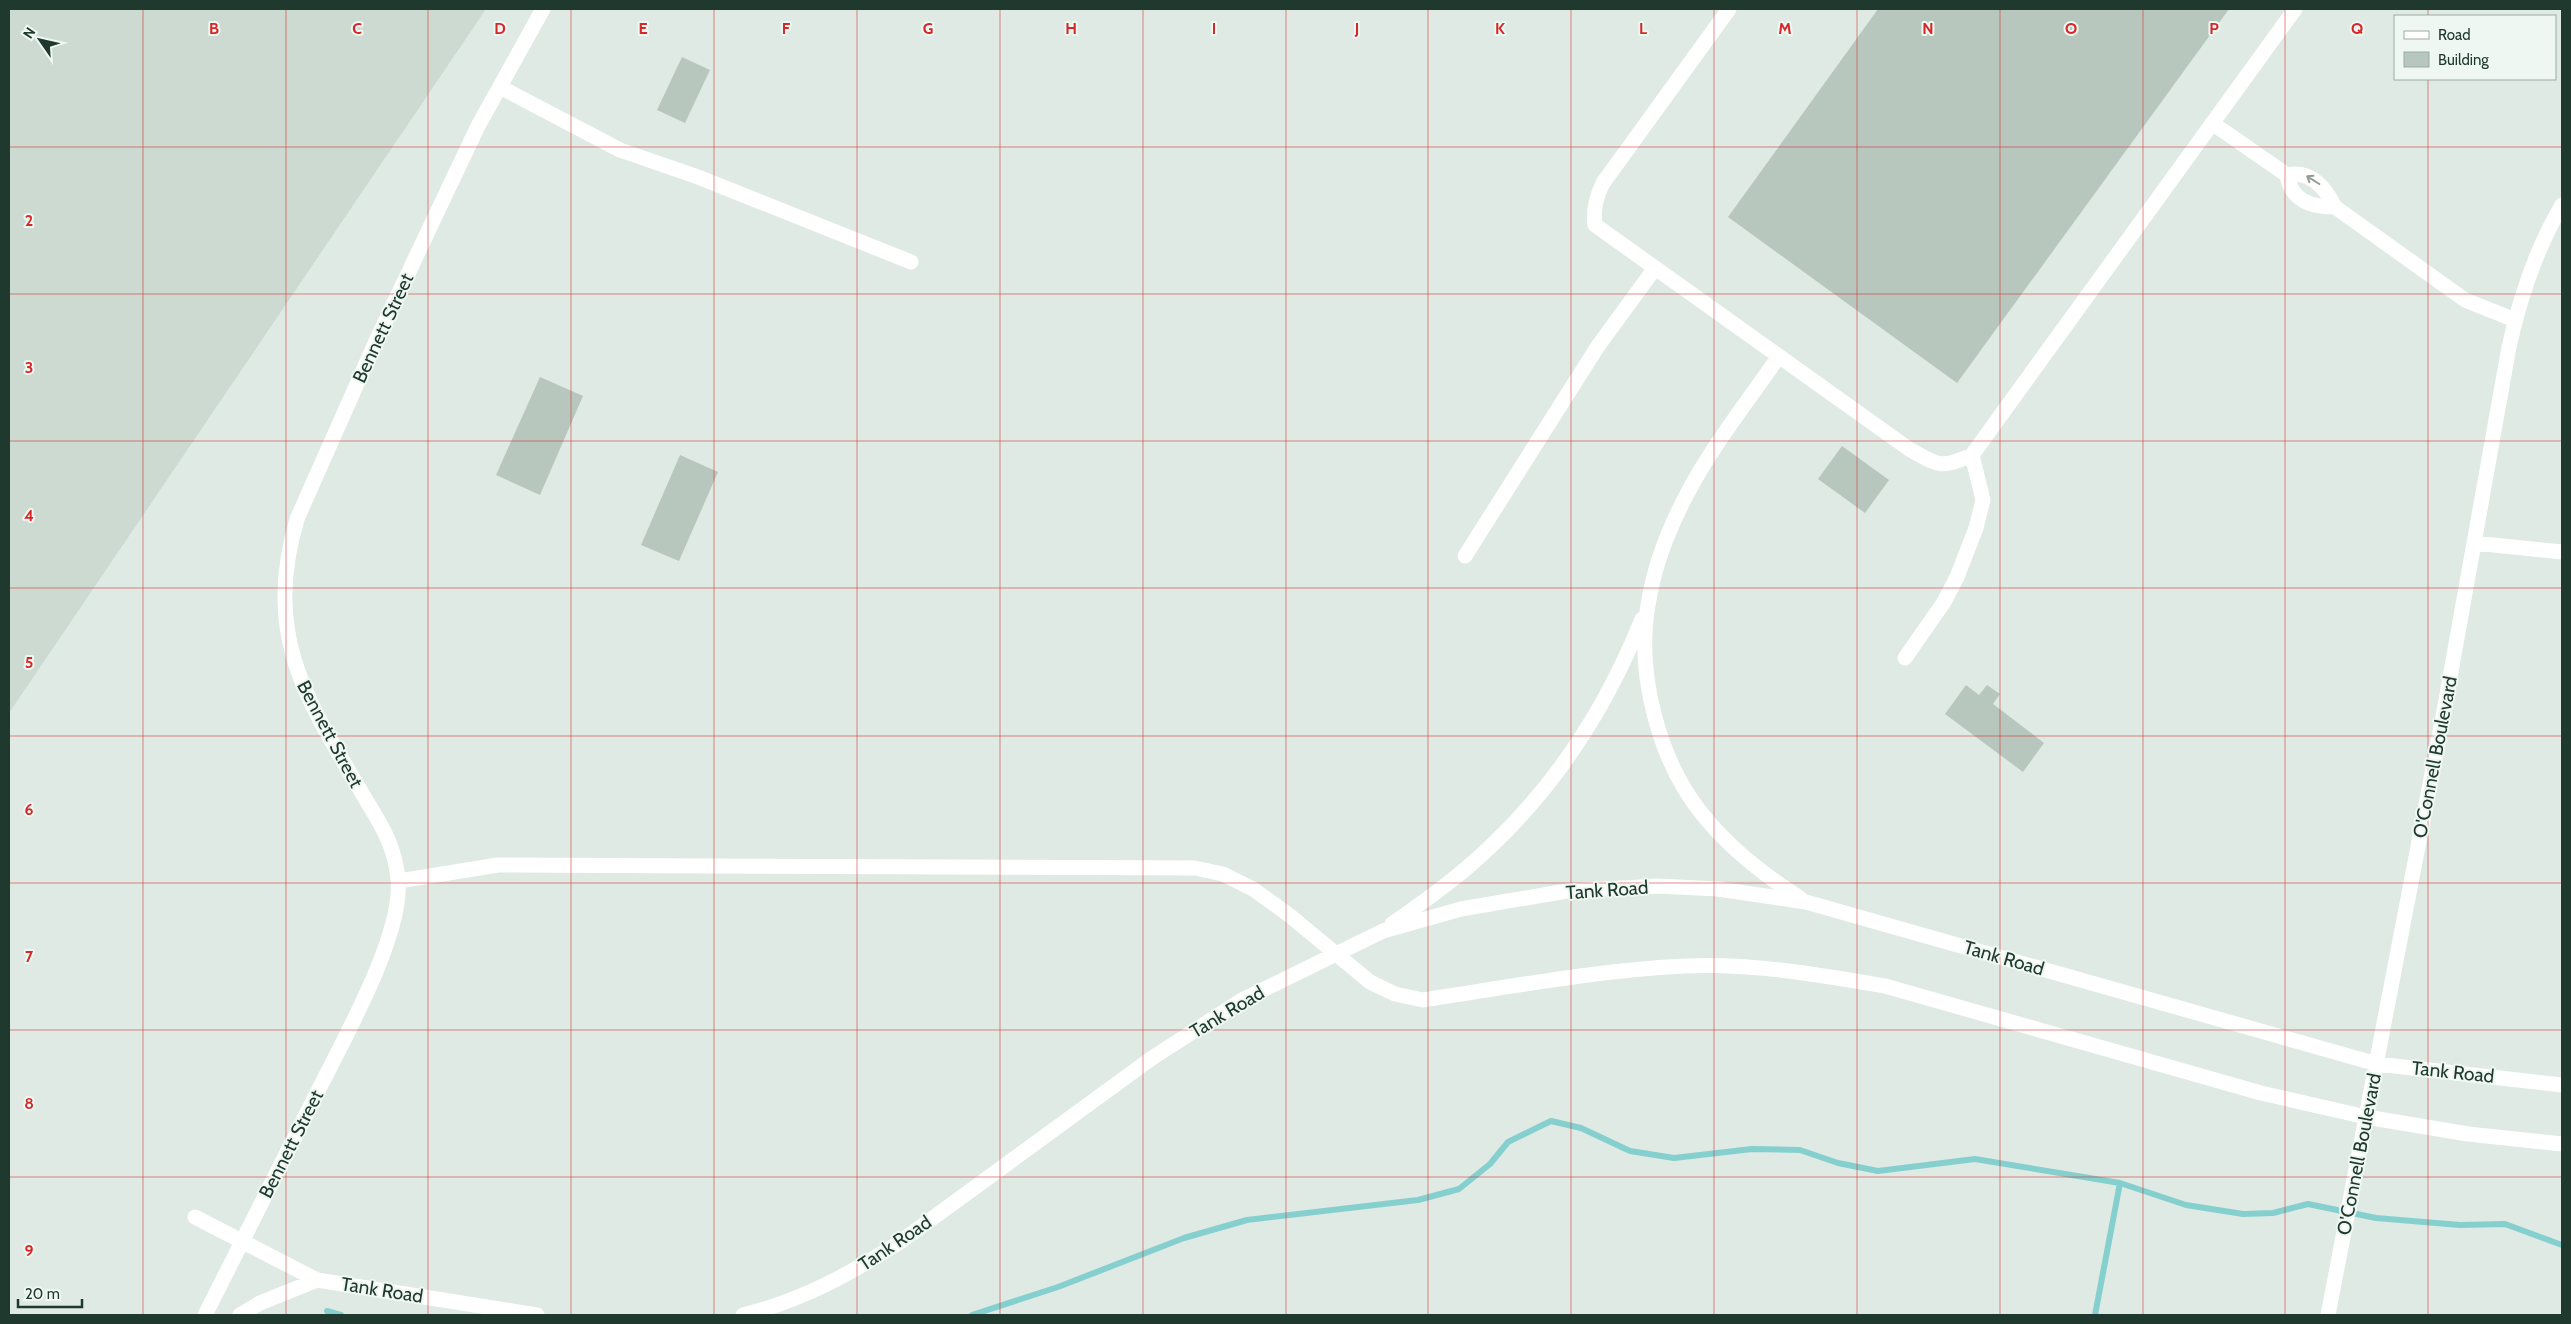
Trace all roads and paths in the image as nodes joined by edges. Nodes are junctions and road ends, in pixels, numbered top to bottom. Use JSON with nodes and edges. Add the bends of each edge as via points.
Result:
{"nodes":[{"id":1,"x":543,"y":9,"type":"edge"},
{"id":2,"x":1729,"y":9,"type":"edge"},
{"id":3,"x":2295,"y":9,"type":"edge"},
{"id":4,"x":500,"y":87,"type":"junction"},
{"id":5,"x":2212,"y":123,"type":"junction"},
{"id":6,"x":2286,"y":175,"type":"junction"},
{"id":7,"x":2562,"y":205,"type":"edge"},
{"id":8,"x":2335,"y":207,"type":"junction"},
{"id":9,"x":911,"y":262,"type":"dead end"},
{"id":10,"x":1655,"y":268,"type":"junction"},
{"id":11,"x":2515,"y":320,"type":"junction"},
{"id":12,"x":1779,"y":356,"type":"junction"},
{"id":13,"x":1972,"y":455,"type":"junction"},
{"id":14,"x":2474,"y":543,"type":"junction"},
{"id":15,"x":2562,"y":552,"type":"edge"},
{"id":16,"x":1465,"y":556,"type":"dead end"},
{"id":17,"x":1648,"y":606,"type":"junction"},
{"id":18,"x":1905,"y":658,"type":"dead end"},
{"id":19,"x":399,"y":881,"type":"junction"},
{"id":20,"x":1806,"y":902,"type":"junction"},
{"id":21,"x":1383,"y":931,"type":"junction"},
{"id":22,"x":1335,"y":952,"type":"junction"},
{"id":23,"x":2377,"y":1064,"type":"junction"},
{"id":24,"x":2562,"y":1084,"type":"edge"},
{"id":25,"x":2366,"y":1117,"type":"junction"},
{"id":26,"x":2562,"y":1144,"type":"edge"},
{"id":27,"x":195,"y":1217,"type":"dead end"},
{"id":28,"x":242,"y":1241,"type":"junction"},
{"id":29,"x":317,"y":1280,"type":"junction"},
{"id":30,"x":205,"y":1315,"type":"edge"},
{"id":31,"x":240,"y":1315,"type":"edge"},
{"id":32,"x":537,"y":1315,"type":"edge"},
{"id":33,"x":743,"y":1315,"type":"edge"},
{"id":34,"x":2328,"y":1315,"type":"edge"}],
"edges":[{"from":1,"to":4,"type":"street","name":"Bennett Street"},
{"from":2,"to":10,"type":"street","via":[[1603,183],[1596,199],[1595,225]]},
{"from":3,"to":5,"type":"street"},
{"from":4,"to":9,"type":"street","via":[[620,150],[698,177]]},
{"from":4,"to":19,"type":"street","name":"Bennett Street","via":[[478,126],[376,341],[297,519],[288,555],[287,628],[299,679],[316,715],[387,833]]},
{"from":5,"to":6,"type":"street"},
{"from":5,"to":13,"type":"street"},
{"from":8,"to":6,"type":"street","one_way":true,"via":[[2321,185],[2302,174]]},
{"from":6,"to":8,"type":"street","via":[[2289,187],[2309,204]]},
{"from":7,"to":11,"type":"street","name":"O'Connell Boulevard","via":[[2533,263]]},
{"from":8,"to":11,"type":"street","via":[[2465,300]]},
{"from":10,"to":12,"type":"street"},
{"from":10,"to":16,"type":"street","via":[[1598,346]]},
{"from":11,"to":14,"type":"street","name":"O'Connell Boulevard"},
{"from":12,"to":13,"type":"street","via":[[1908,449],[1932,462],[1949,465]]},
{"from":12,"to":17,"type":"street","via":[[1697,476],[1678,512],[1655,575]]},
{"from":13,"to":18,"type":"street","via":[[1983,500],[1976,528],[1944,602]]},
{"from":14,"to":15,"type":"street"},
{"from":14,"to":23,"type":"street","name":"O'Connell Boulevard"},
{"from":17,"to":20,"type":"street","via":[[1645,634],[1652,700],[1659,734],[1672,764],[1702,814],[1722,837],[1771,879]]},
{"from":17,"to":21,"type":"street","via":[[1609,692],[1542,791],[1490,848]]},
{"from":19,"to":22,"type":"street","via":[[498,865],[1195,868],[1223,874],[1253,889]]},
{"from":19,"to":28,"type":"street","name":"Bennett Street","via":[[395,917],[352,1024]]},
{"from":20,"to":21,"type":"street","name":"Tank Road","via":[[1718,889],[1658,886],[1567,891],[1461,909]]},
{"from":20,"to":23,"type":"street","name":"Tank Road"},
{"from":21,"to":22,"type":"street","name":"Tank Road"},
{"from":22,"to":25,"type":"street","via":[[1370,982],[1395,994],[1423,1000],[1614,972],[1687,966],[1754,968],[1827,976],[1904,991],[2261,1093]]},
{"from":22,"to":33,"type":"street","name":"Tank Road","via":[[1242,1000],[1152,1058],[868,1262],[802,1297]]},
{"from":23,"to":24,"type":"street","name":"Tank Road"},
{"from":23,"to":25,"type":"street","name":"O'Connell Boulevard"},
{"from":25,"to":26,"type":"street","via":[[2468,1134]]},
{"from":25,"to":34,"type":"street","name":"O'Connell Boulevard"},
{"from":27,"to":28,"type":"street","name":"Tank Road"},
{"from":28,"to":29,"type":"street","name":"Tank Road"},
{"from":28,"to":30,"type":"street","name":"Bennett Street"},
{"from":29,"to":31,"type":"street","name":"Tank Road","via":[[260,1303]]},
{"from":29,"to":32,"type":"street","name":"Tank Road"}]}
